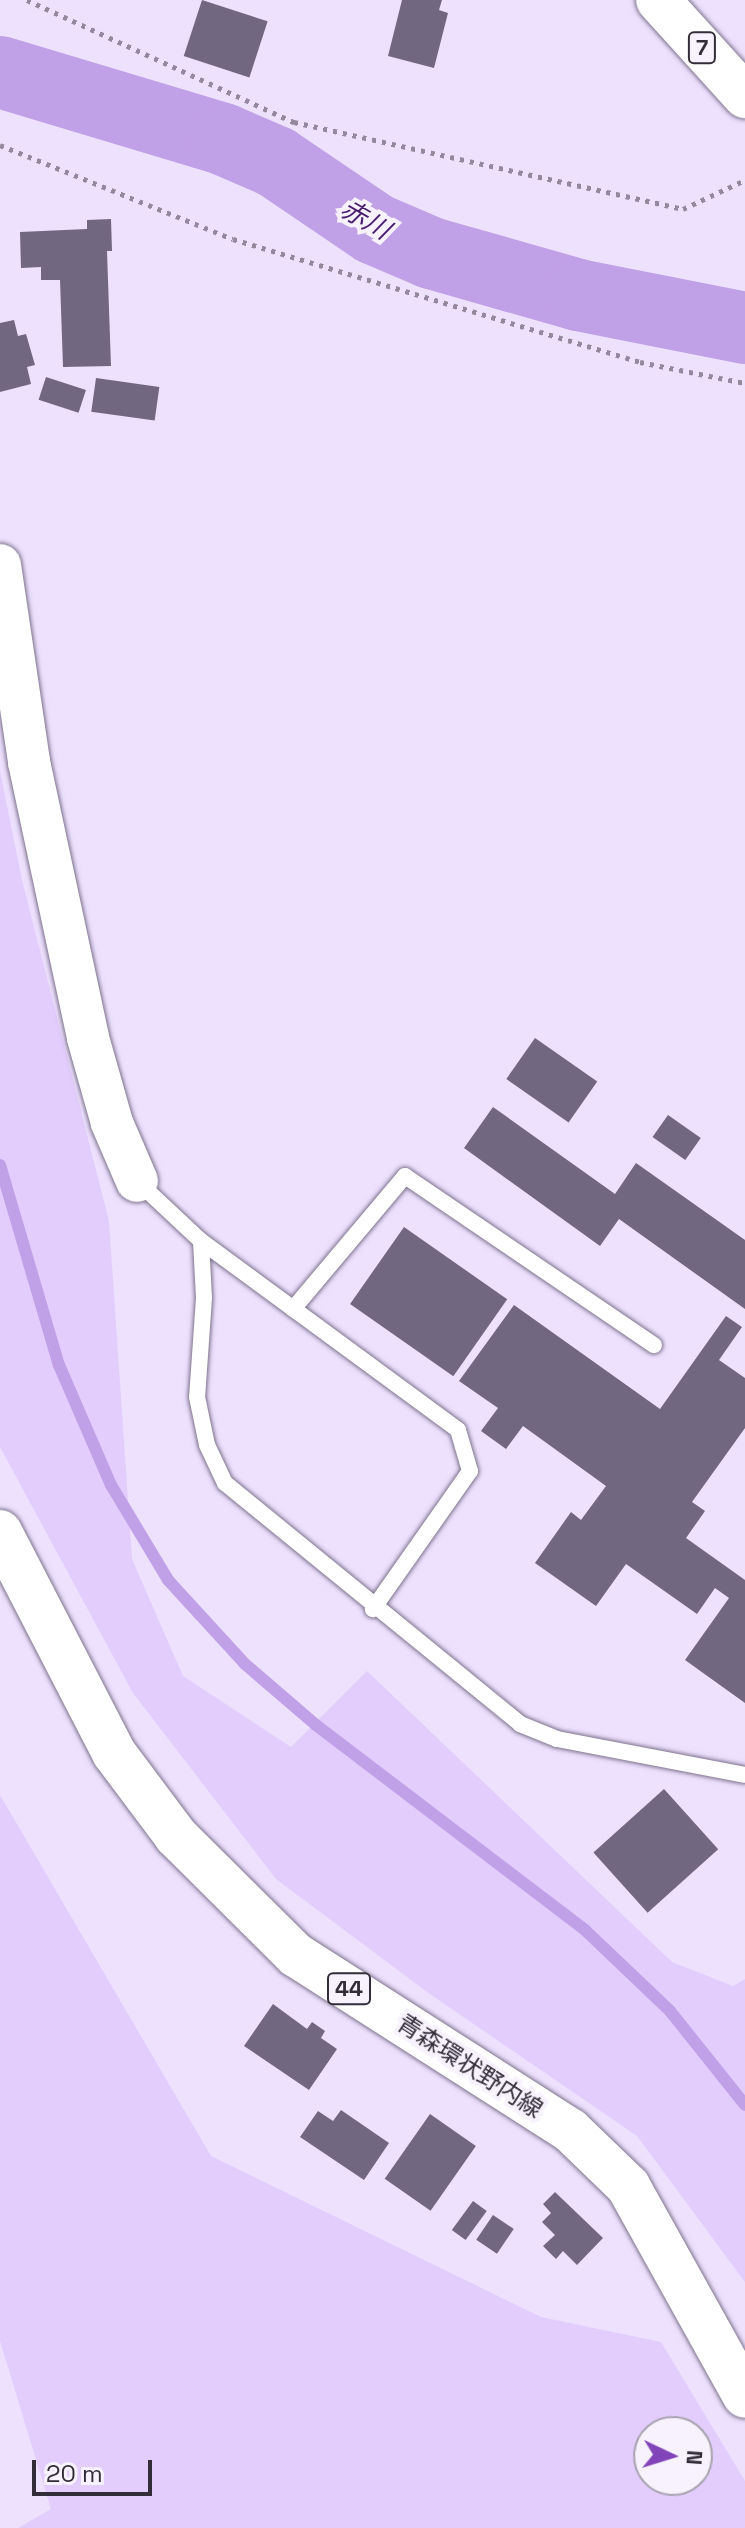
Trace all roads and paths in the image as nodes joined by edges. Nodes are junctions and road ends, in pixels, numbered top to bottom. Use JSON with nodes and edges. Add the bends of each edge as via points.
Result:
{"nodes":[{"id":1,"x":27,"y":0,"type":"edge"},
{"id":2,"x":658,"y":0,"type":"edge"},
{"id":3,"x":745,"y":96,"type":"edge"},
{"id":4,"x":0,"y":145,"type":"edge"},
{"id":5,"x":745,"y":180,"type":"edge"},
{"id":6,"x":745,"y":383,"type":"edge"},
{"id":7,"x":0,"y":565,"type":"edge"},
{"id":8,"x":137,"y":1181,"type":"joint"},
{"id":9,"x":201,"y":1241,"type":"junction"},
{"id":10,"x":293,"y":1309,"type":"junction"},
{"id":11,"x":654,"y":1345,"type":"dead end"},
{"id":12,"x":0,"y":1532,"type":"edge"},
{"id":13,"x":373,"y":1609,"type":"junction"},
{"id":14,"x":745,"y":1775,"type":"edge"},
{"id":15,"x":745,"y":2396,"type":"edge"}],
"edges":[{"from":1,"to":5,"type":"path","via":[[294,122],[683,209]]},
{"from":2,"to":3,"type":"main road","number":"7"},
{"from":4,"to":6,"type":"path","via":[[233,239],[640,362]]},
{"from":7,"to":8,"type":"street","via":[[29,762],[88,1038],[112,1123]]},
{"from":8,"to":9,"type":"lane"},
{"from":9,"to":10,"type":"lane"},
{"from":9,"to":13,"type":"lane","via":[[204,1298],[197,1397],[207,1445],[225,1483]]},
{"from":10,"to":11,"type":"lane","via":[[405,1176]]},
{"from":10,"to":13,"type":"lane","via":[[458,1430],[470,1471]]},
{"from":12,"to":15,"type":"main road","name":"青森環状野内線","number":"44","via":[[114,1753],[176,1836],[296,1955],[570,2130],[628,2186]]},
{"from":13,"to":14,"type":"lane","via":[[520,1724],[557,1739]]}]}
